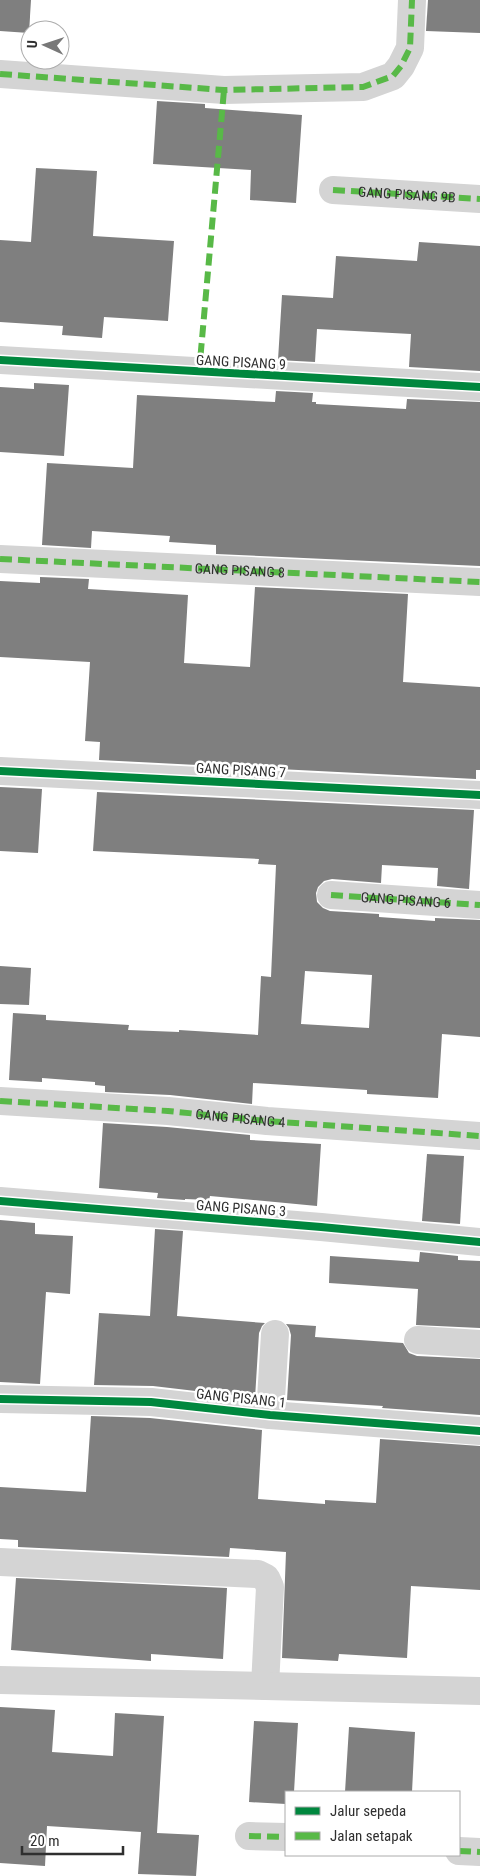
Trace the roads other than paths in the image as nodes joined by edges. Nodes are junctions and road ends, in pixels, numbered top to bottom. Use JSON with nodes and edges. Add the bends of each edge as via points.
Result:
{"nodes":[{"id":1,"x":412,"y":0,"type":"edge"},
{"id":2,"x":0,"y":74,"type":"edge"},
{"id":3,"x":334,"y":190,"type":"dead end"},
{"id":4,"x":480,"y":199,"type":"edge"},
{"id":5,"x":0,"y":360,"type":"edge"},
{"id":6,"x":480,"y":387,"type":"edge"},
{"id":7,"x":0,"y":559,"type":"edge"},
{"id":8,"x":480,"y":582,"type":"edge"},
{"id":9,"x":0,"y":771,"type":"edge"},
{"id":10,"x":480,"y":795,"type":"edge"},
{"id":11,"x":331,"y":895,"type":"dead end"},
{"id":12,"x":480,"y":905,"type":"edge"},
{"id":13,"x":0,"y":1101,"type":"edge"},
{"id":14,"x":480,"y":1136,"type":"edge"},
{"id":15,"x":0,"y":1201,"type":"edge"},
{"id":16,"x":480,"y":1242,"type":"edge"},
{"id":17,"x":275,"y":1334,"type":"dead end"},
{"id":18,"x":418,"y":1340,"type":"dead end"},
{"id":19,"x":480,"y":1344,"type":"edge"},
{"id":20,"x":0,"y":1399,"type":"edge"},
{"id":21,"x":270,"y":1414,"type":"junction"},
{"id":22,"x":480,"y":1430,"type":"edge"},
{"id":23,"x":0,"y":1562,"type":"edge"},
{"id":24,"x":0,"y":1680,"type":"edge"},
{"id":25,"x":265,"y":1686,"type":"junction"},
{"id":26,"x":480,"y":1691,"type":"edge"},
{"id":27,"x":249,"y":1836,"type":"dead end"},
{"id":28,"x":285,"y":1837,"type":"edge"},
{"id":29,"x":460,"y":1851,"type":"edge"},
{"id":30,"x":480,"y":1852,"type":"edge"}],
"edges":[{"from":1,"to":2,"type":"street","via":[[410,48],[401,66],[393,76],[363,87],[224,90]]},
{"from":3,"to":4,"type":"street","name":"GANG PISANG 9B"},
{"from":5,"to":6,"type":"street","name":"GANG PISANG 9"},
{"from":7,"to":8,"type":"street","name":"GANG PISANG 8"},
{"from":9,"to":10,"type":"street","name":"GANG PISANG 7"},
{"from":11,"to":12,"type":"street","name":"GANG PISANG 6"},
{"from":13,"to":14,"type":"street","name":"GANG PISANG 4","via":[[168,1110],[267,1121]]},
{"from":15,"to":16,"type":"street","name":"GANG PISANG 3"},
{"from":17,"to":21,"type":"street"},
{"from":18,"to":19,"type":"street"},
{"from":20,"to":21,"type":"street","name":"GANG PISANG 1","via":[[151,1402]]},
{"from":21,"to":22,"type":"street","name":"GANG PISANG 1"},
{"from":23,"to":25,"type":"street","via":[[258,1574],[266,1578],[270,1587]]},
{"from":24,"to":25,"type":"street"},
{"from":25,"to":26,"type":"street"},
{"from":27,"to":28,"type":"street"},
{"from":29,"to":30,"type":"street"}]}
